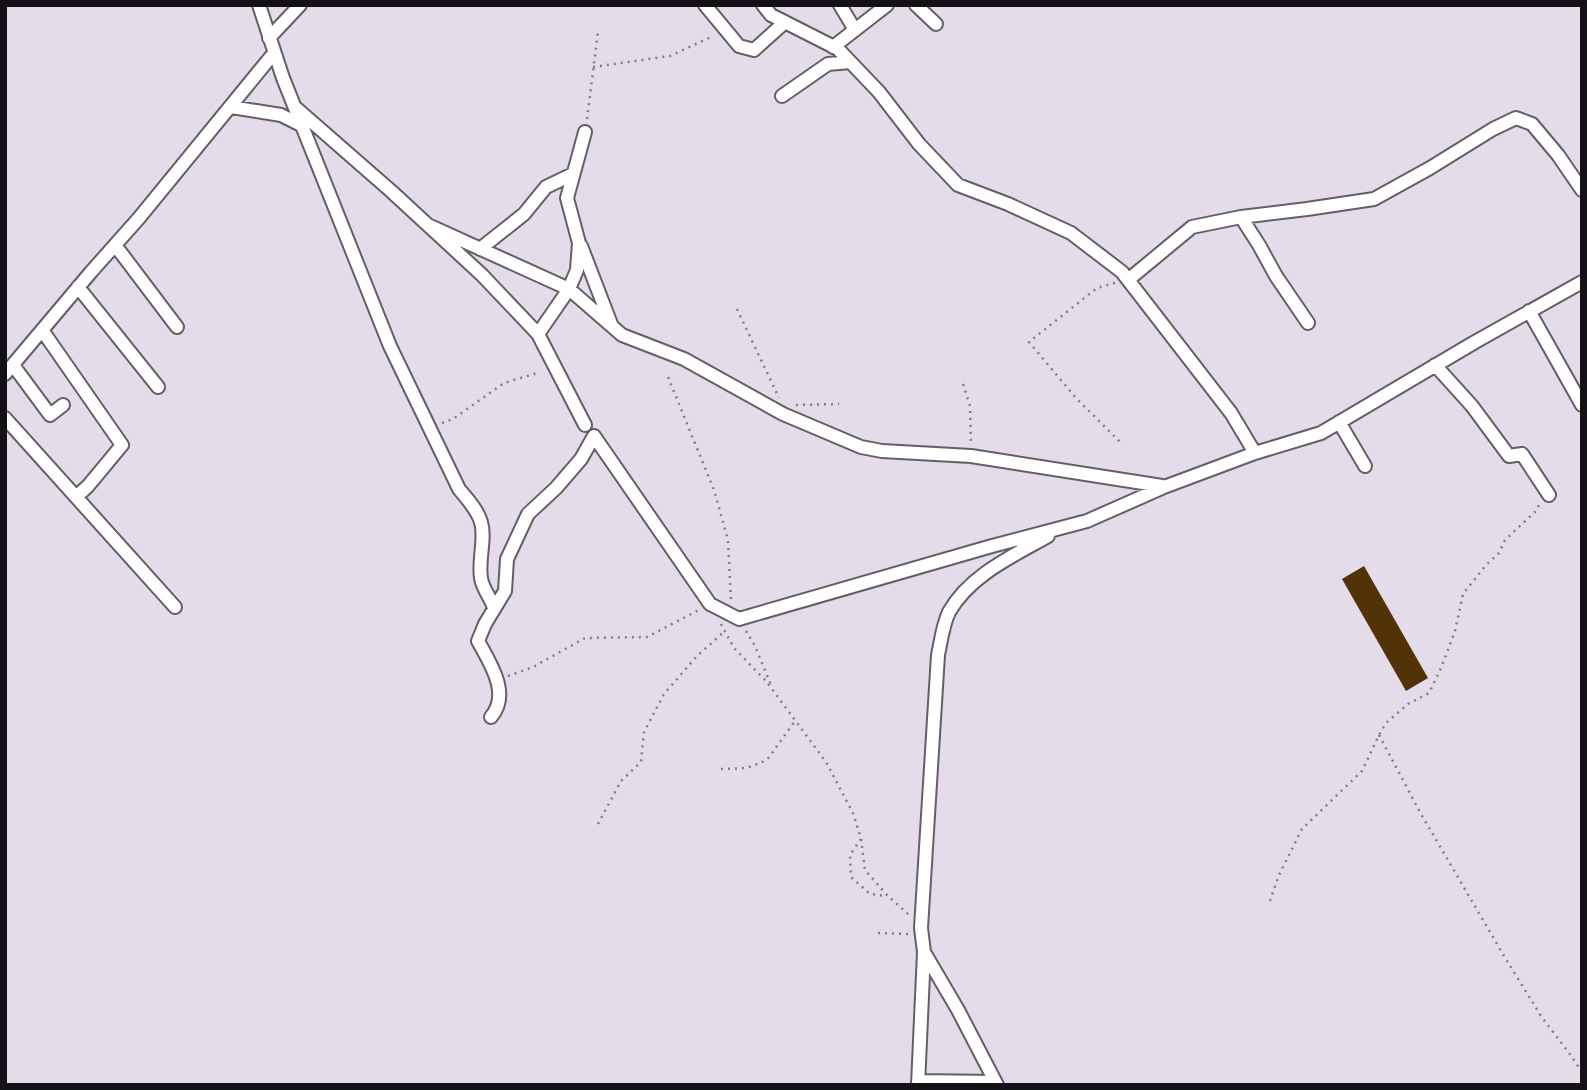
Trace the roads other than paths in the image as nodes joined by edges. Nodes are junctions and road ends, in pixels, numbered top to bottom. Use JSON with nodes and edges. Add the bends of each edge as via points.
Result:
{"nodes":[{"id":1,"x":259,"y":5,"type":"edge"},
{"id":2,"x":300,"y":5,"type":"edge"},
{"id":3,"x":705,"y":5,"type":"edge"},
{"id":4,"x":763,"y":5,"type":"edge"},
{"id":5,"x":840,"y":5,"type":"edge"},
{"id":6,"x":887,"y":5,"type":"edge"},
{"id":7,"x":916,"y":5,"type":"edge"},
{"id":8,"x":785,"y":22,"type":"junction"},
{"id":9,"x":936,"y":24,"type":"dead end"},
{"id":10,"x":855,"y":30,"type":"junction"},
{"id":11,"x":270,"y":38,"type":"junction"},
{"id":12,"x":833,"y":47,"type":"junction"},
{"id":13,"x":274,"y":53,"type":"junction"},
{"id":14,"x":850,"y":62,"type":"junction"},
{"id":15,"x":782,"y":96,"type":"dead end"},
{"id":16,"x":293,"y":105,"type":"junction"},
{"id":17,"x":231,"y":107,"type":"junction"},
{"id":18,"x":301,"y":125,"type":"junction"},
{"id":19,"x":585,"y":132,"type":"road end"},
{"id":20,"x":573,"y":174,"type":"junction"},
{"id":21,"x":1582,"y":190,"type":"edge"},
{"id":22,"x":1241,"y":217,"type":"junction"},
{"id":23,"x":428,"y":225,"type":"junction"},
{"id":24,"x":579,"y":243,"type":"junction"},
{"id":25,"x":115,"y":245,"type":"junction"},
{"id":26,"x":480,"y":249,"type":"junction"},
{"id":27,"x":1128,"y":279,"type":"junction"},
{"id":28,"x":1582,"y":282,"type":"edge"},
{"id":29,"x":78,"y":287,"type":"junction"},
{"id":30,"x":569,"y":289,"type":"junction"},
{"id":31,"x":1529,"y":311,"type":"junction"},
{"id":32,"x":1308,"y":323,"type":"dead end"},
{"id":33,"x":612,"y":326,"type":"junction"},
{"id":34,"x":177,"y":327,"type":"dead end"},
{"id":35,"x":42,"y":330,"type":"junction"},
{"id":36,"x":538,"y":334,"type":"junction"},
{"id":37,"x":1435,"y":365,"type":"junction"},
{"id":38,"x":9,"y":370,"type":"edge"},
{"id":39,"x":158,"y":387,"type":"dead end"},
{"id":40,"x":63,"y":405,"type":"dead end"},
{"id":41,"x":1582,"y":405,"type":"edge"},
{"id":42,"x":5,"y":418,"type":"edge"},
{"id":43,"x":1339,"y":422,"type":"junction"},
{"id":44,"x":586,"y":425,"type":"dead end"},
{"id":45,"x":1255,"y":453,"type":"junction"},
{"id":46,"x":1365,"y":466,"type":"dead end"},
{"id":47,"x":1164,"y":486,"type":"junction"},
{"id":48,"x":1547,"y":492,"type":"road end"},
{"id":49,"x":76,"y":497,"type":"junction"},
{"id":50,"x":1065,"y":527,"type":"junction"},
{"id":51,"x":175,"y":607,"type":"dead end"},
{"id":52,"x":494,"y":608,"type":"junction"},
{"id":53,"x":491,"y":717,"type":"dead end"},
{"id":54,"x":924,"y":952,"type":"junction"},
{"id":55,"x":918,"y":1083,"type":"edge"},
{"id":56,"x":996,"y":1083,"type":"edge"}],
"edges":[{"from":1,"to":11,"type":"street"},
{"from":2,"to":11,"type":"street"},
{"from":3,"to":8,"type":"street","via":[[739,46],[754,50]]},
{"from":4,"to":8,"type":"street"},
{"from":5,"to":10,"type":"street"},
{"from":6,"to":10,"type":"street"},
{"from":7,"to":9,"type":"street"},
{"from":8,"to":12,"type":"street"},
{"from":10,"to":12,"type":"street"},
{"from":11,"to":13,"type":"street"},
{"from":12,"to":14,"type":"street"},
{"from":13,"to":16,"type":"street"},
{"from":13,"to":17,"type":"street"},
{"from":14,"to":15,"type":"street","via":[[828,64]]},
{"from":14,"to":27,"type":"street","via":[[958,185],[1071,233]]},
{"from":16,"to":18,"type":"street"},
{"from":16,"to":23,"type":"street"},
{"from":17,"to":18,"type":"street","via":[[281,115]]},
{"from":17,"to":25,"type":"street"},
{"from":18,"to":52,"type":"street","via":[[390,346],[459,489],[481,521],[481,581]]},
{"from":19,"to":20,"type":"street"},
{"from":20,"to":24,"type":"street","via":[[567,198]]},
{"from":20,"to":26,"type":"street","via":[[547,187],[524,214]]},
{"from":21,"to":22,"type":"street","via":[[1532,124],[1516,118],[1374,199]]},
{"from":22,"to":27,"type":"street","via":[[1192,227]]},
{"from":22,"to":32,"type":"street"},
{"from":23,"to":26,"type":"street"},
{"from":23,"to":36,"type":"street"},
{"from":24,"to":30,"type":"street"},
{"from":24,"to":33,"type":"street"},
{"from":25,"to":29,"type":"street"},
{"from":25,"to":34,"type":"street"},
{"from":26,"to":30,"type":"street"},
{"from":27,"to":45,"type":"street","via":[[1231,413]]},
{"from":28,"to":31,"type":"street"},
{"from":29,"to":35,"type":"street"},
{"from":29,"to":39,"type":"street"},
{"from":30,"to":33,"type":"street"},
{"from":30,"to":36,"type":"street"},
{"from":31,"to":37,"type":"street"},
{"from":31,"to":41,"type":"street"},
{"from":33,"to":47,"type":"street","via":[[788,416],[861,447],[971,456]]},
{"from":35,"to":38,"type":"street"},
{"from":35,"to":49,"type":"street","via":[[122,445]]},
{"from":36,"to":44,"type":"street"},
{"from":37,"to":43,"type":"street"},
{"from":37,"to":48,"type":"street","via":[[1509,456],[1522,454]]},
{"from":38,"to":40,"type":"street","via":[[50,415]]},
{"from":42,"to":49,"type":"street"},
{"from":43,"to":45,"type":"street","via":[[1321,433]]},
{"from":43,"to":46,"type":"street"},
{"from":45,"to":47,"type":"street"},
{"from":47,"to":50,"type":"street"},
{"from":49,"to":51,"type":"street"},
{"from":50,"to":52,"type":"street","via":[[735,617],[710,604],[594,436],[581,459],[528,514],[507,559],[505,591]]},
{"from":50,"to":54,"type":"street","via":[[992,568],[967,588],[949,613],[938,654]]},
{"from":52,"to":53,"type":"street","via":[[478,641],[498,679],[498,706]]},
{"from":54,"to":55,"type":"street"},
{"from":54,"to":56,"type":"street"},
{"from":55,"to":56,"type":"street"}]}
